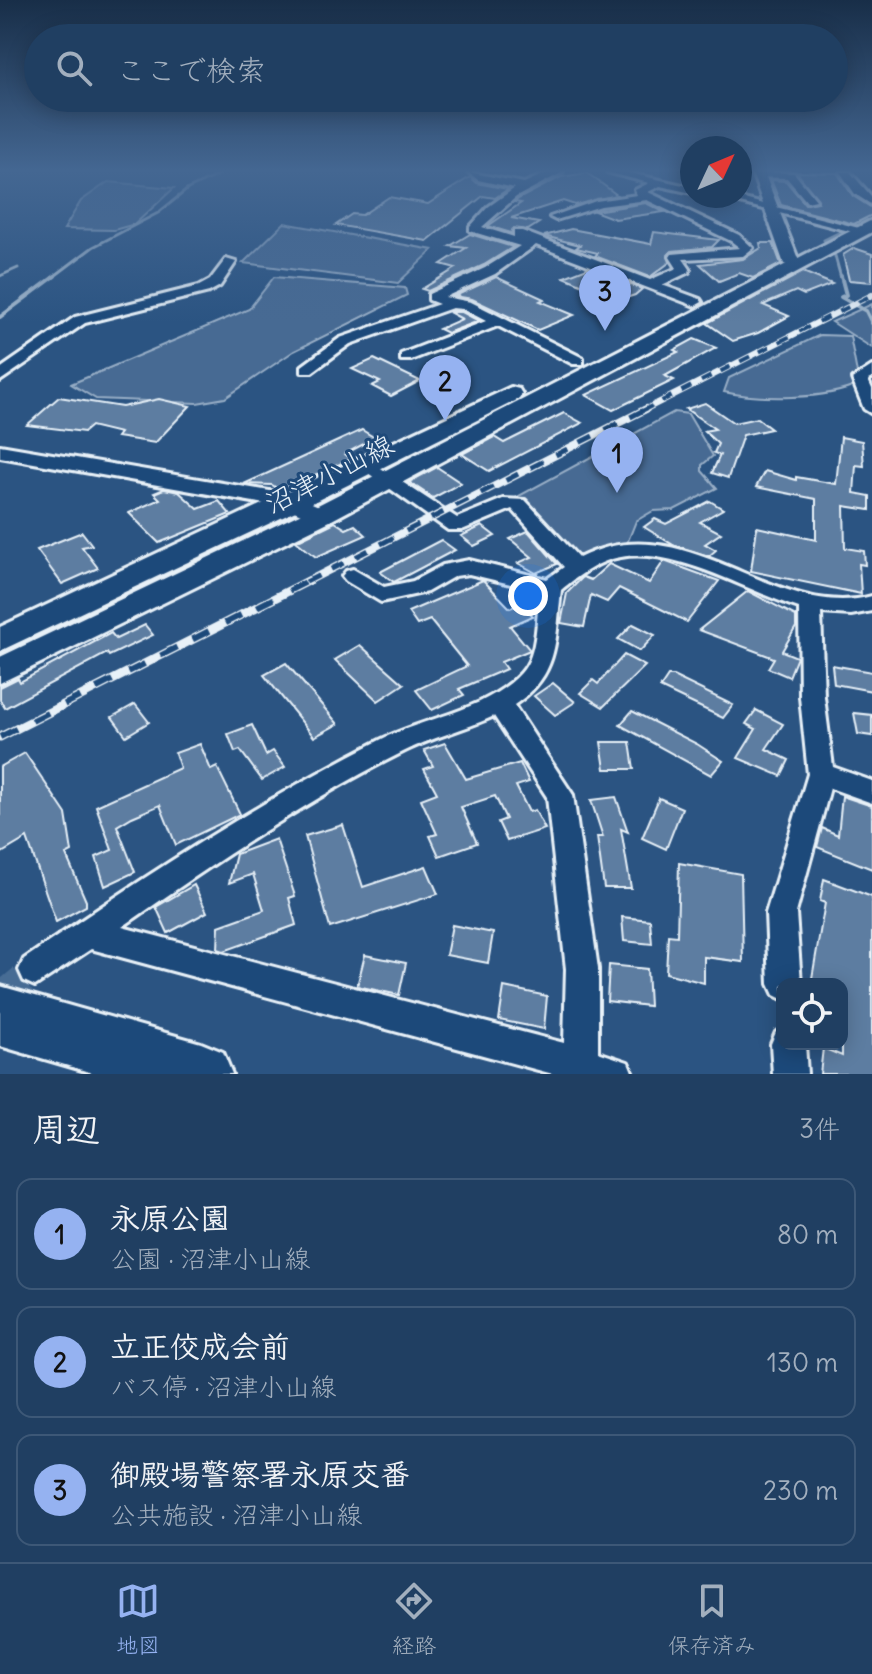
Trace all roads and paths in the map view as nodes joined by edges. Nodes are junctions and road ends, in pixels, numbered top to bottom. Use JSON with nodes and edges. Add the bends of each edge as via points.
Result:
{"nodes":[{"id":1,"x":479,"y":222,"type":"edge"},
{"id":2,"x":483,"y":222,"type":"edge"},
{"id":3,"x":701,"y":222,"type":"edge"},
{"id":4,"x":776,"y":222,"type":"edge"},
{"id":5,"x":842,"y":222,"type":"edge"},
{"id":6,"x":866,"y":227,"type":"edge"},
{"id":7,"x":230,"y":262,"type":"dead end"},
{"id":8,"x":792,"y":264,"type":"junction"},
{"id":9,"x":766,"y":278,"type":"junction"},
{"id":10,"x":653,"y":284,"type":"junction"},
{"id":11,"x":695,"y":302,"type":"junction"},
{"id":12,"x":451,"y":304,"type":"junction"},
{"id":13,"x":496,"y":322,"type":"junction"},
{"id":14,"x":406,"y":357,"type":"dead end"},
{"id":15,"x":578,"y":361,"type":"junction"},
{"id":16,"x":307,"y":369,"type":"dead end"},
{"id":17,"x":872,"y":371,"type":"edge"},
{"id":18,"x":0,"y":376,"type":"edge"},
{"id":19,"x":872,"y":409,"type":"edge"},
{"id":20,"x":0,"y":451,"type":"edge"},
{"id":21,"x":367,"y":464,"type":"junction"},
{"id":22,"x":389,"y":480,"type":"junction"},
{"id":23,"x":293,"y":502,"type":"junction"},
{"id":24,"x":320,"y":515,"type":"junction"},
{"id":25,"x":575,"y":567,"type":"junction"},
{"id":26,"x":353,"y":576,"type":"dead end"},
{"id":27,"x":551,"y":587,"type":"junction"},
{"id":28,"x":872,"y":603,"type":"edge"},
{"id":29,"x":810,"y":604,"type":"junction"},
{"id":30,"x":0,"y":640,"type":"edge"},
{"id":31,"x":0,"y":671,"type":"edge"},
{"id":32,"x":498,"y":702,"type":"junction"},
{"id":33,"x":821,"y":774,"type":"junction"},
{"id":34,"x":872,"y":792,"type":"edge"},
{"id":35,"x":87,"y":933,"type":"junction"},
{"id":36,"x":35,"y":970,"type":"tunnel mouth"},
{"id":37,"x":785,"y":978,"type":"edge"},
{"id":38,"x":0,"y":1016,"type":"edge"},
{"id":39,"x":788,"y":1050,"type":"edge"},
{"id":40,"x":581,"y":1064,"type":"junction"},
{"id":41,"x":201,"y":1074,"type":"edge"},
{"id":42,"x":616,"y":1074,"type":"edge"},
{"id":43,"x":790,"y":1074,"type":"edge"}],
"edges":[{"from":1,"to":12,"type":"street","via":[[474,229],[530,245],[434,297]]},
{"from":2,"to":10,"type":"street"},
{"from":3,"to":10,"type":"street","via":[[747,248],[676,257],[684,269]]},
{"from":4,"to":8,"type":"street"},
{"from":5,"to":6,"type":"street"},
{"from":6,"to":8,"type":"main road","name":"沼津小山線"},
{"from":7,"to":18,"type":"street","via":[[204,289],[80,320]]},
{"from":8,"to":9,"type":"main road","name":"沼津小山線"},
{"from":9,"to":11,"type":"main road","name":"沼津小山線"},
{"from":9,"to":22,"type":"main road","name":"沼津小山線"},
{"from":10,"to":11,"type":"street"},
{"from":11,"to":15,"type":"main road","name":"沼津小山線"},
{"from":12,"to":13,"type":"street","via":[[466,305]]},
{"from":12,"to":16,"type":"street","via":[[345,341]]},
{"from":13,"to":14,"type":"street"},
{"from":13,"to":15,"type":"street"},
{"from":15,"to":21,"type":"main road","name":"沼津小山線"},
{"from":17,"to":19,"type":"street","via":[[860,379]]},
{"from":20,"to":23,"type":"street"},
{"from":21,"to":22,"type":"street"},
{"from":21,"to":23,"type":"main road","name":"沼津小山線"},
{"from":22,"to":24,"type":"main road","name":"沼津小山線"},
{"from":22,"to":25,"type":"street","via":[[455,526],[518,504]]},
{"from":23,"to":24,"type":"street"},
{"from":23,"to":30,"type":"main road","name":"沼津小山線"},
{"from":24,"to":31,"type":"main road","name":"沼津小山線"},
{"from":25,"to":27,"type":"street"},
{"from":25,"to":29,"type":"street","via":[[632,549],[677,557]]},
{"from":26,"to":27,"type":"street","via":[[381,595],[469,567]]},
{"from":27,"to":32,"type":"street","via":[[542,663],[530,679]]},
{"from":28,"to":29,"type":"street","via":[[856,610]]},
{"from":29,"to":33,"type":"street","via":[[812,697]]},
{"from":32,"to":35,"type":"street","via":[[393,745]]},
{"from":32,"to":40,"type":"street","via":[[560,795],[582,969]]},
{"from":33,"to":34,"type":"street"},
{"from":33,"to":37,"type":"street","via":[[781,913]]},
{"from":35,"to":36,"type":"street"},
{"from":35,"to":40,"type":"street"},
{"from":38,"to":41,"type":"highway"},
{"from":39,"to":43,"type":"street"},
{"from":40,"to":42,"type":"street"}]}
